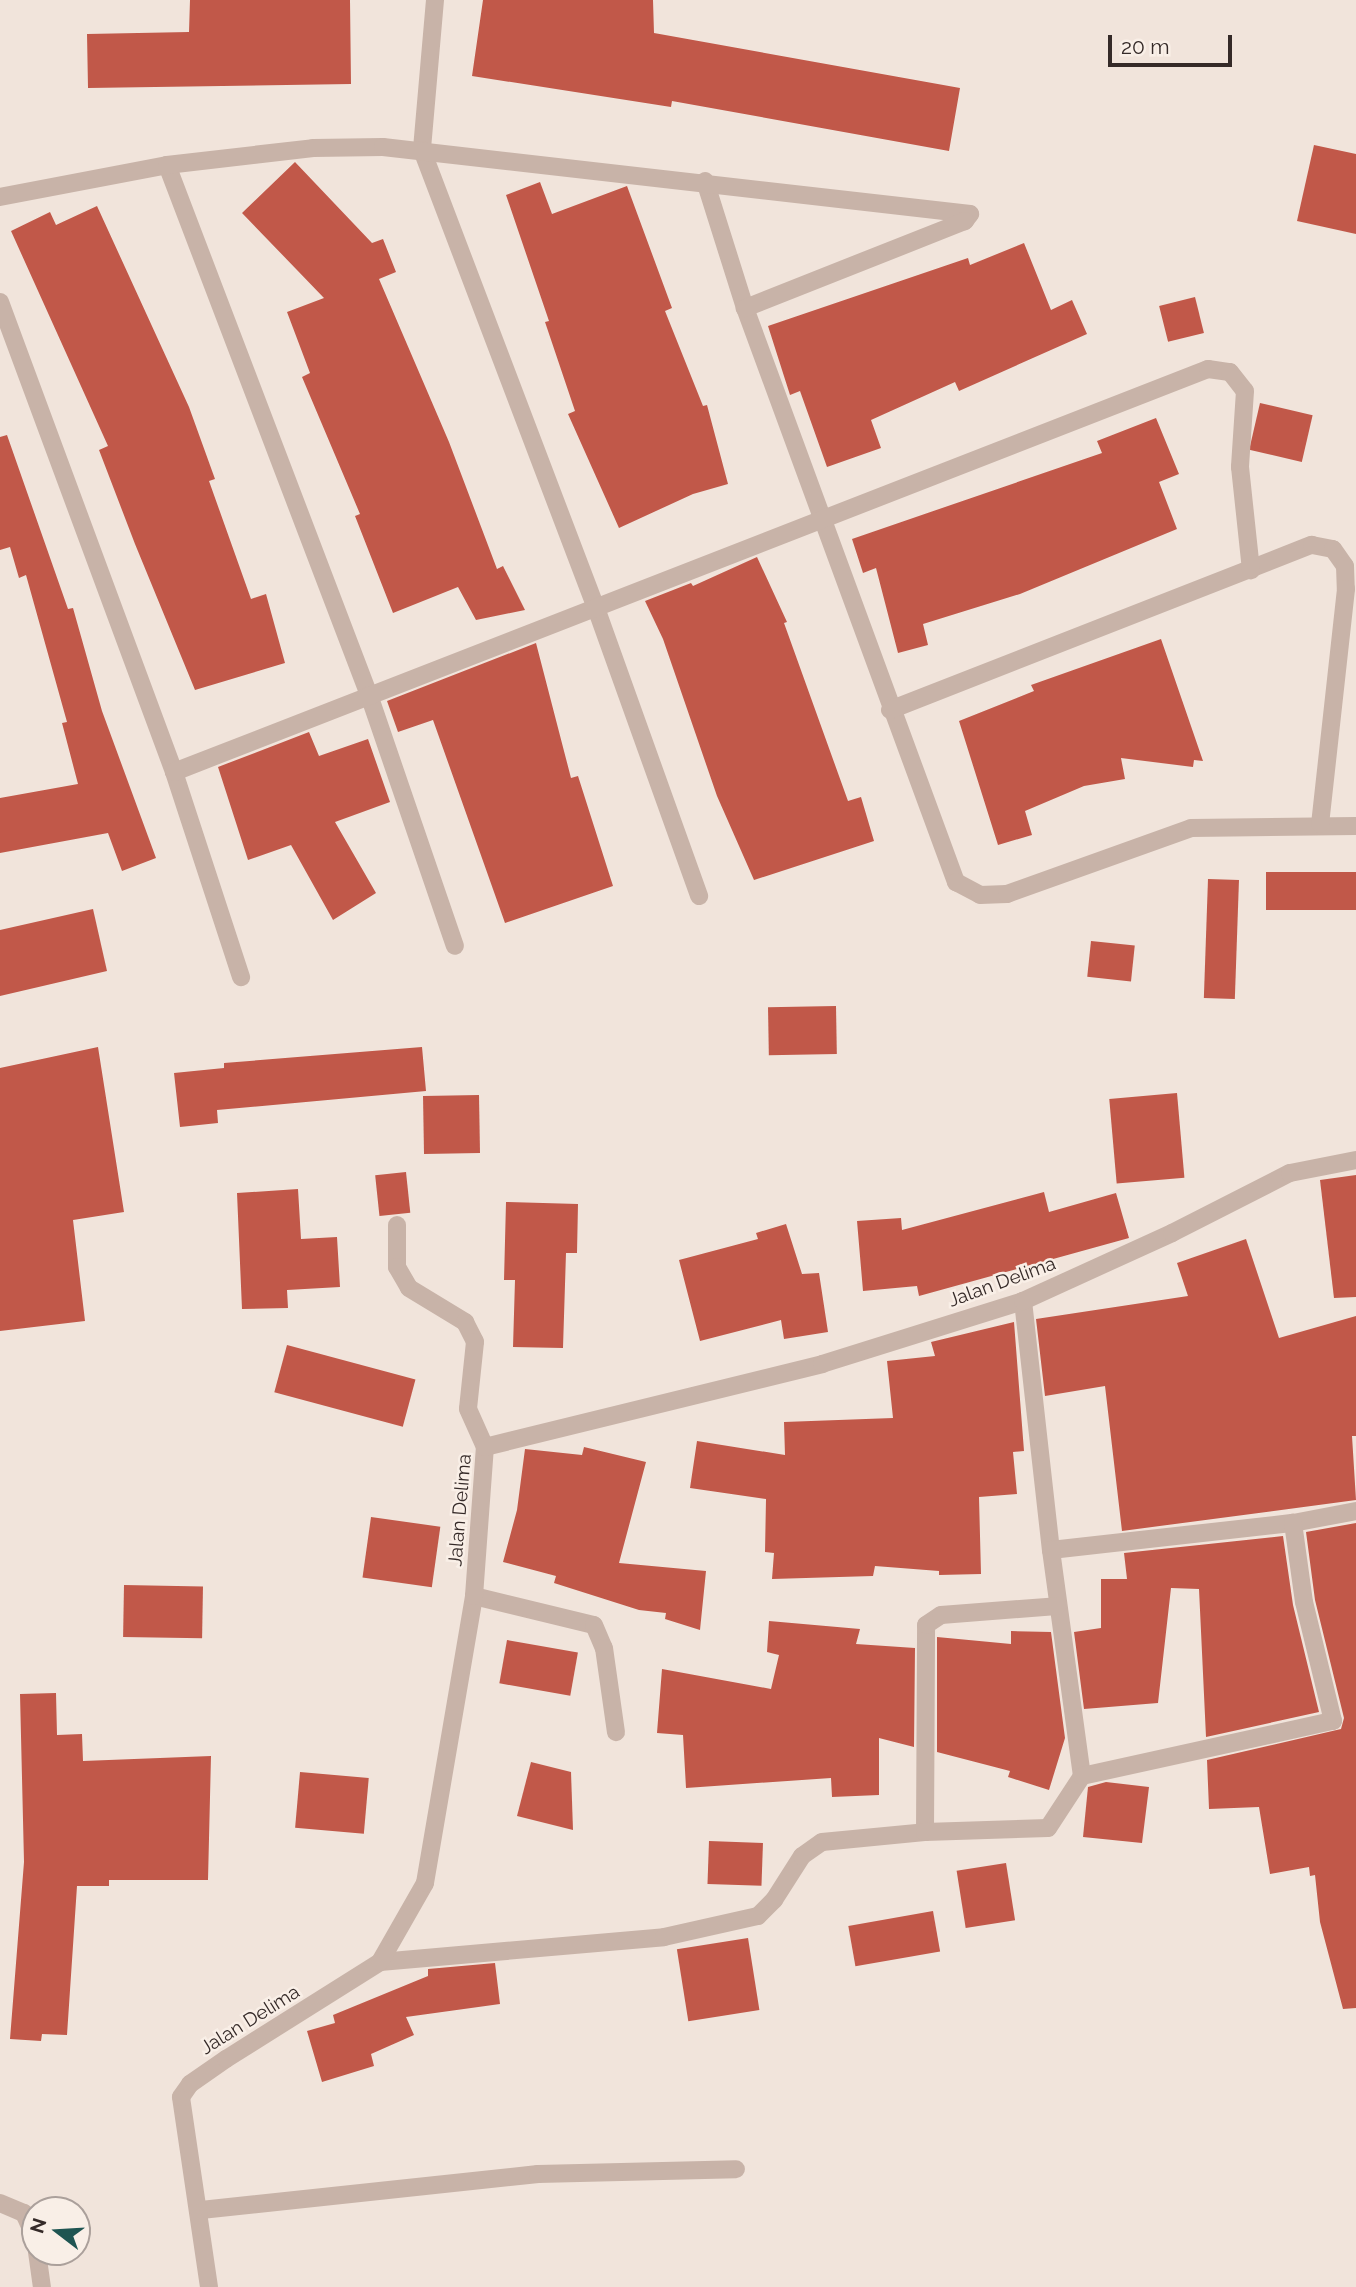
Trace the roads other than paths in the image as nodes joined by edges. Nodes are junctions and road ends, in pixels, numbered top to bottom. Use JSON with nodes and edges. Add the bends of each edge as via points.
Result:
{"nodes":[{"id":1,"x":435,"y":0,"type":"edge"},
{"id":2,"x":422,"y":150,"type":"junction"},
{"id":3,"x":167,"y":165,"type":"junction"},
{"id":4,"x":705,"y":181,"type":"junction"},
{"id":5,"x":0,"y":197,"type":"edge"},
{"id":6,"x":0,"y":302,"type":"edge"},
{"id":7,"x":745,"y":308,"type":"junction"},
{"id":8,"x":824,"y":517,"type":"junction"},
{"id":9,"x":1251,"y":570,"type":"junction"},
{"id":10,"x":596,"y":608,"type":"junction"},
{"id":11,"x":369,"y":695,"type":"junction"},
{"id":12,"x":890,"y":710,"type":"junction"},
{"id":13,"x":174,"y":772,"type":"junction"},
{"id":14,"x":1320,"y":824,"type":"junction"},
{"id":15,"x":1356,"y":825,"type":"edge"},
{"id":16,"x":699,"y":896,"type":"dead end"},
{"id":17,"x":455,"y":946,"type":"dead end"},
{"id":18,"x":241,"y":977,"type":"dead end"},
{"id":19,"x":1356,"y":1160,"type":"edge"},
{"id":20,"x":397,"y":1225,"type":"dead end"},
{"id":21,"x":1023,"y":1300,"type":"junction"},
{"id":22,"x":485,"y":1447,"type":"junction"},
{"id":23,"x":1356,"y":1511,"type":"edge"},
{"id":24,"x":1293,"y":1523,"type":"junction"},
{"id":25,"x":1051,"y":1550,"type":"junction"},
{"id":26,"x":474,"y":1596,"type":"junction"},
{"id":27,"x":1057,"y":1606,"type":"junction"},
{"id":28,"x":616,"y":1732,"type":"dead end"},
{"id":29,"x":1082,"y":1776,"type":"junction"},
{"id":30,"x":925,"y":1832,"type":"junction"},
{"id":31,"x":380,"y":1962,"type":"junction"},
{"id":32,"x":736,"y":2169,"type":"dead end"},
{"id":33,"x":0,"y":2203,"type":"edge"},
{"id":34,"x":201,"y":2210,"type":"junction"},
{"id":35,"x":21,"y":2212,"type":"edge"},
{"id":36,"x":39,"y":2266,"type":"edge"},
{"id":37,"x":43,"y":2287,"type":"edge"},
{"id":38,"x":209,"y":2287,"type":"edge"}],
"edges":[{"from":1,"to":2,"type":"street"},
{"from":2,"to":3,"type":"street","via":[[313,148]]},
{"from":2,"to":4,"type":"street"},
{"from":2,"to":10,"type":"street"},
{"from":3,"to":5,"type":"street"},
{"from":3,"to":11,"type":"street"},
{"from":4,"to":7,"type":"street"},
{"from":4,"to":7,"type":"street","via":[[970,214],[964,221]]},
{"from":6,"to":13,"type":"street"},
{"from":7,"to":8,"type":"street"},
{"from":8,"to":9,"type":"street","via":[[1208,369],[1230,372],[1245,391],[1240,467]]},
{"from":8,"to":10,"type":"street"},
{"from":8,"to":12,"type":"street"},
{"from":9,"to":12,"type":"street"},
{"from":9,"to":14,"type":"street","via":[[1312,545],[1334,549],[1345,566]]},
{"from":10,"to":11,"type":"street"},
{"from":10,"to":16,"type":"street"},
{"from":11,"to":13,"type":"street"},
{"from":11,"to":17,"type":"street"},
{"from":12,"to":14,"type":"street","via":[[956,882],[980,895],[1007,894],[1191,828]]},
{"from":13,"to":18,"type":"street"},
{"from":14,"to":15,"type":"street"},
{"from":19,"to":21,"type":"street","name":"Jalan Delima","via":[[1290,1173]]},
{"from":20,"to":22,"type":"street","via":[[397,1267],[409,1287],[466,1322],[475,1342],[468,1409]]},
{"from":21,"to":22,"type":"street","name":"Jalan Delima","via":[[822,1364]]},
{"from":21,"to":25,"type":"street"},
{"from":22,"to":26,"type":"street","name":"Jalan Delima"},
{"from":23,"to":24,"type":"street"},
{"from":24,"to":25,"type":"street"},
{"from":24,"to":29,"type":"street","via":[[1304,1602],[1332,1721]]},
{"from":25,"to":27,"type":"street"},
{"from":26,"to":28,"type":"street","via":[[594,1625],[604,1648]]},
{"from":26,"to":31,"type":"street","name":"Jalan Delima","via":[[425,1883]]},
{"from":27,"to":29,"type":"street"},
{"from":27,"to":30,"type":"street","via":[[941,1615],[926,1625]]},
{"from":29,"to":30,"type":"street","via":[[1048,1828]]},
{"from":30,"to":31,"type":"street","via":[[822,1842],[802,1856],[775,1900],[758,1916],[664,1937]]},
{"from":31,"to":34,"type":"street","name":"Jalan Delima","via":[[190,2084],[181,2097]]},
{"from":32,"to":34,"type":"street","via":[[538,2174]]},
{"from":33,"to":35,"type":"street"},
{"from":34,"to":38,"type":"street","name":"Jalan Delima"},
{"from":36,"to":37,"type":"street"}]}
